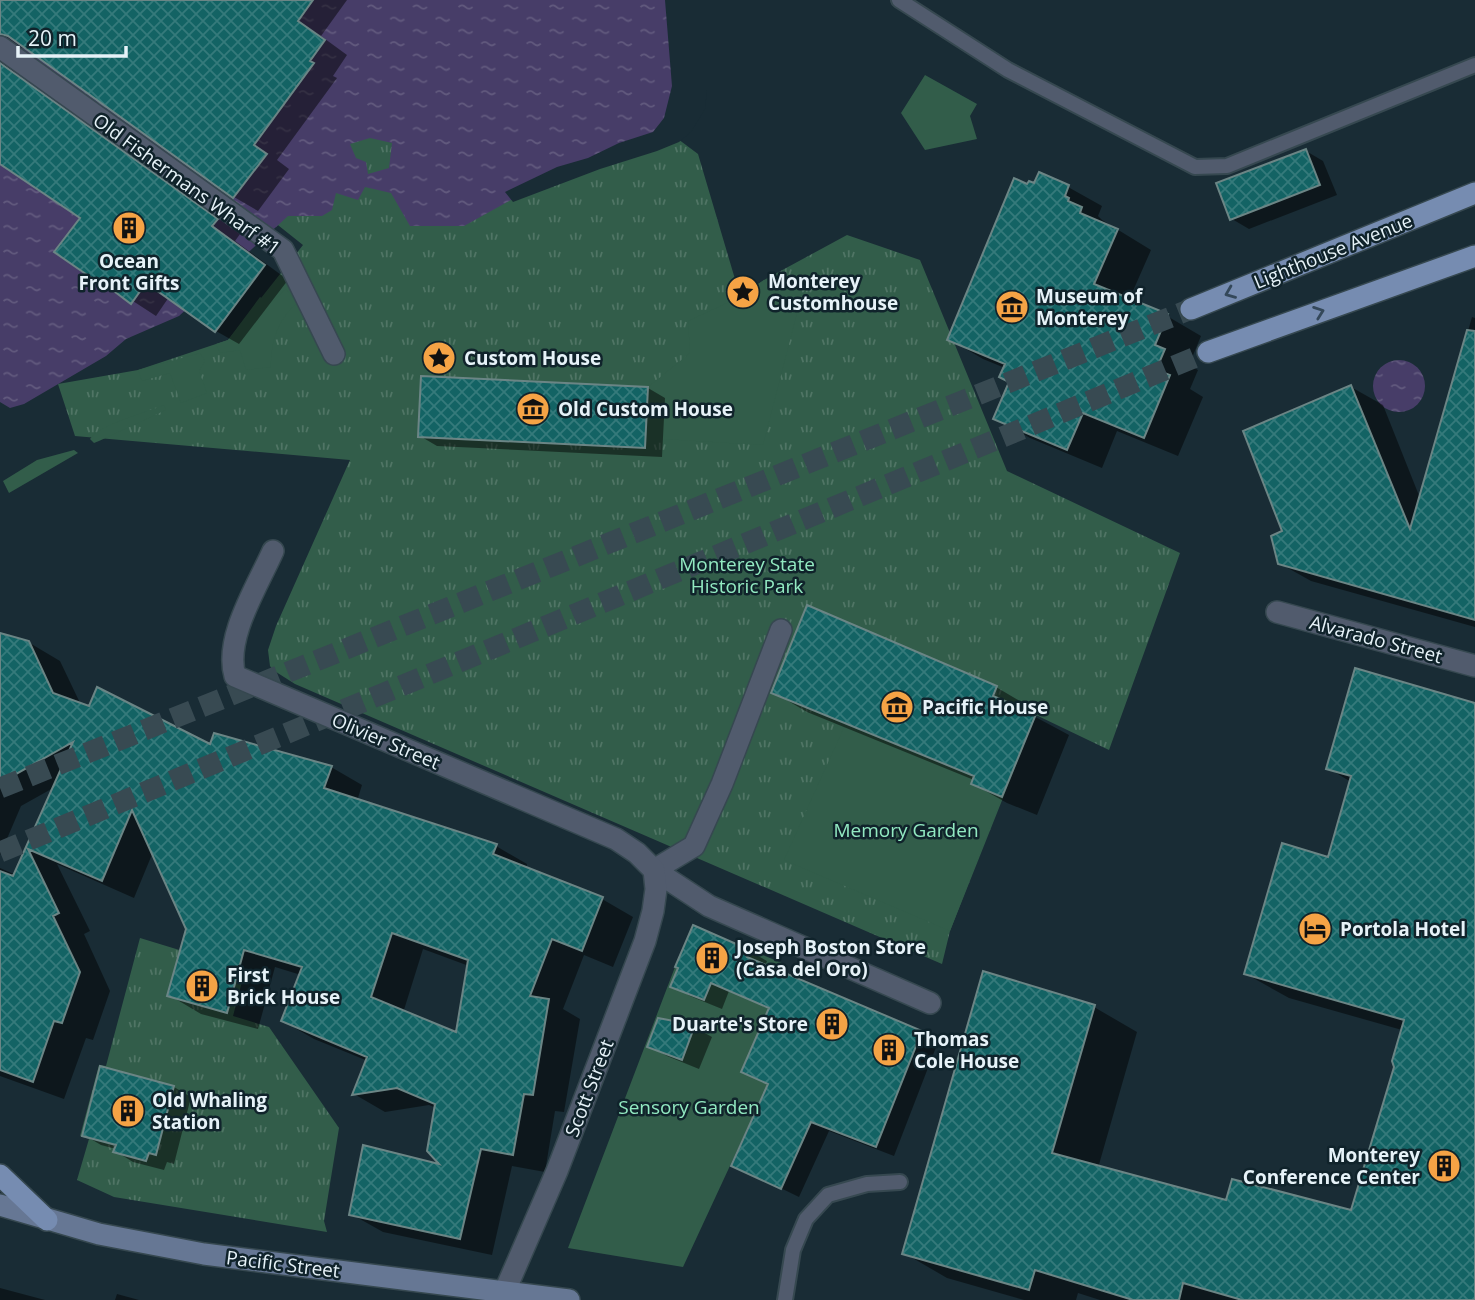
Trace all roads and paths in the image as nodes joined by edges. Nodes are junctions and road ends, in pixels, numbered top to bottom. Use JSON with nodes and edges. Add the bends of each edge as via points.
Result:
{"nodes":[{"id":1,"x":899,"y":0,"type":"edge"},
{"id":2,"x":0,"y":47,"type":"edge"},
{"id":3,"x":1475,"y":65,"type":"edge"},
{"id":4,"x":1475,"y":193,"type":"edge"},
{"id":5,"x":1475,"y":256,"type":"edge"},
{"id":6,"x":1191,"y":309,"type":"tunnel mouth"},
{"id":7,"x":1208,"y":352,"type":"tunnel mouth"},
{"id":8,"x":334,"y":354,"type":"dead end"},
{"id":9,"x":273,"y":551,"type":"dead end"},
{"id":10,"x":1278,"y":612,"type":"dead end"},
{"id":11,"x":780,"y":630,"type":"dead end"},
{"id":12,"x":1475,"y":666,"type":"edge"},
{"id":13,"x":654,"y":870,"type":"junction"},
{"id":14,"x":930,"y":1003,"type":"dead end"},
{"id":15,"x":0,"y":1175,"type":"edge"},
{"id":16,"x":900,"y":1182,"type":"dead end"},
{"id":17,"x":0,"y":1205,"type":"edge"},
{"id":18,"x":47,"y":1220,"type":"junction"},
{"id":19,"x":503,"y":1295,"type":"edge"},
{"id":20,"x":569,"y":1300,"type":"edge"},
{"id":21,"x":785,"y":1300,"type":"edge"}],
"edges":[{"from":1,"to":3,"type":"lane","via":[[1008,70],[1195,167],[1227,166]]},
{"from":2,"to":8,"type":"street","name":"Old Fishermans Wharf #1","via":[[283,250]]},
{"from":4,"to":6,"type":"main road","name":"Lighthouse Avenue","one_way":true},
{"from":7,"to":5,"type":"main road","one_way":true},
{"from":9,"to":13,"type":"street","name":"Olivier Street","via":[[234,637],[231,657],[235,676],[616,839]]},
{"from":10,"to":12,"type":"street","name":"Alvarado Street"},
{"from":11,"to":13,"type":"street","via":[[694,846]]},
{"from":13,"to":14,"type":"street","via":[[709,906]]},
{"from":13,"to":19,"type":"street","name":"Scott Street","via":[[656,889],[645,941],[557,1171]]},
{"from":15,"to":18,"type":"main road"},
{"from":16,"to":21,"type":"lane","via":[[867,1184],[828,1195],[806,1219],[797,1240]]},
{"from":17,"to":18,"type":"main road","name":"Pacific Street"},
{"from":18,"to":19,"type":"main road","name":"Pacific Street","via":[[204,1254]]},
{"from":19,"to":20,"type":"main road","name":"Pacific Street"}]}
